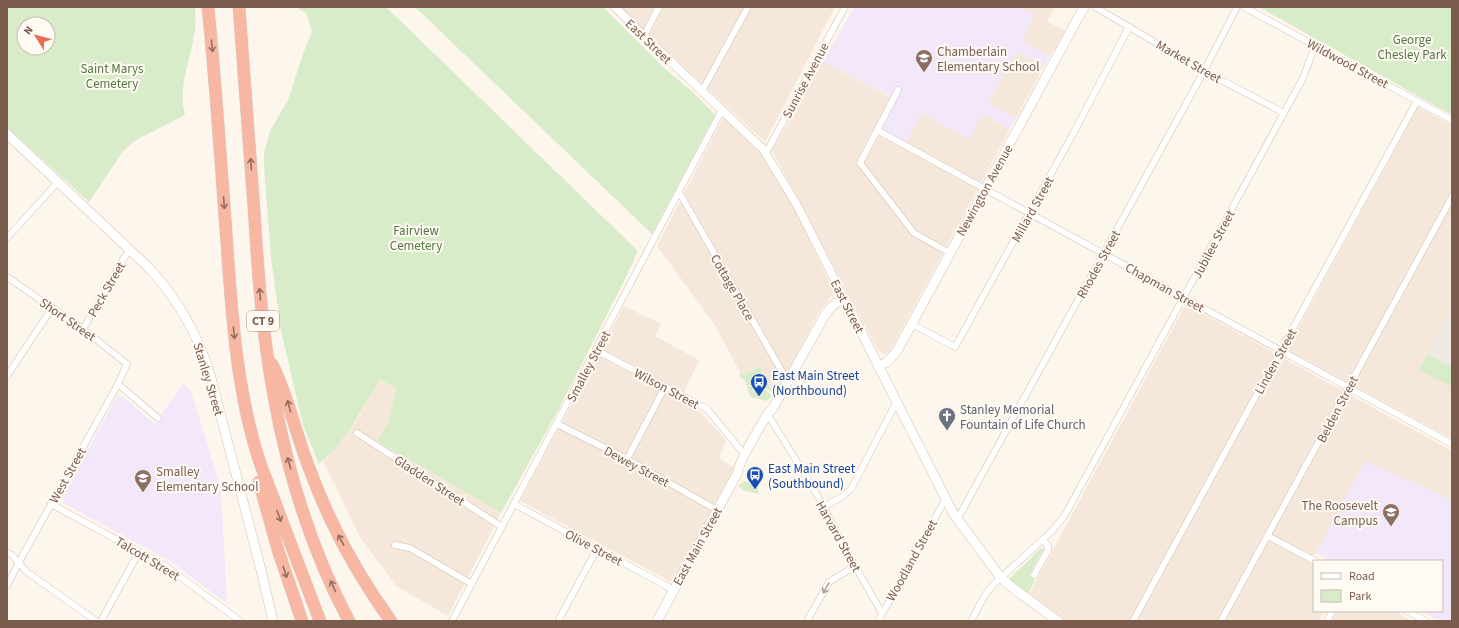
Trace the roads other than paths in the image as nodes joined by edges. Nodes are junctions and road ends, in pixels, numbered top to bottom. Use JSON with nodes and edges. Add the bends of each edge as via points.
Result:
{"nodes":[{"id":1,"x":208,"y":7,"type":"edge"},
{"id":2,"x":239,"y":7,"type":"edge"},
{"id":3,"x":615,"y":7,"type":"edge"},
{"id":4,"x":659,"y":7,"type":"edge"},
{"id":5,"x":748,"y":7,"type":"edge"},
{"id":6,"x":845,"y":7,"type":"edge"},
{"id":7,"x":1084,"y":7,"type":"edge"},
{"id":8,"x":1095,"y":7,"type":"edge"},
{"id":9,"x":1236,"y":7,"type":"edge"},
{"id":10,"x":1244,"y":7,"type":"edge"},
{"id":11,"x":1129,"y":27,"type":"junction"},
{"id":12,"x":644,"y":36,"type":"junction"},
{"id":13,"x":1315,"y":46,"type":"junction"},
{"id":14,"x":1204,"y":71,"type":"junction"},
{"id":15,"x":898,"y":90,"type":"dead end"},
{"id":16,"x":702,"y":91,"type":"junction"},
{"id":17,"x":1417,"y":101,"type":"junction"},
{"id":18,"x":722,"y":110,"type":"junction"},
{"id":19,"x":1284,"y":114,"type":"junction"},
{"id":20,"x":1452,"y":120,"type":"edge"},
{"id":21,"x":878,"y":130,"type":"junction"},
{"id":22,"x":7,"y":134,"type":"edge"},
{"id":23,"x":766,"y":153,"type":"junction"},
{"id":24,"x":58,"y":182,"type":"junction"},
{"id":25,"x":985,"y":189,"type":"junction"},
{"id":26,"x":679,"y":192,"type":"junction"},
{"id":27,"x":1452,"y":197,"type":"edge"},
{"id":28,"x":1029,"y":213,"type":"junction"},
{"id":29,"x":7,"y":238,"type":"edge"},
{"id":30,"x":130,"y":250,"type":"junction"},
{"id":31,"x":950,"y":253,"type":"junction"},
{"id":32,"x":1104,"y":253,"type":"junction"},
{"id":33,"x":7,"y":277,"type":"edge"},
{"id":34,"x":844,"y":298,"type":"junction"},
{"id":35,"x":1184,"y":298,"type":"junction"},
{"id":36,"x":52,"y":308,"type":"junction"},
{"id":37,"x":912,"y":324,"type":"junction"},
{"id":38,"x":83,"y":329,"type":"junction"},
{"id":39,"x":596,"y":350,"type":"junction"},
{"id":40,"x":1280,"y":350,"type":"junction"},
{"id":41,"x":267,"y":355,"type":"junction"},
{"id":42,"x":127,"y":364,"type":"joint"},
{"id":43,"x":878,"y":366,"type":"junction"},
{"id":44,"x":7,"y":376,"type":"edge"},
{"id":45,"x":788,"y":382,"type":"junction"},
{"id":46,"x":118,"y":384,"type":"junction"},
{"id":47,"x":665,"y":387,"type":"junction"},
{"id":48,"x":1349,"y":387,"type":"junction"},
{"id":49,"x":896,"y":403,"type":"junction"},
{"id":50,"x":773,"y":408,"type":"junction"},
{"id":51,"x":158,"y":418,"type":"dead end"},
{"id":52,"x":770,"y":418,"type":"junction"},
{"id":53,"x":557,"y":424,"type":"junction"},
{"id":54,"x":357,"y":433,"type":"dead end"},
{"id":55,"x":252,"y":440,"type":"junction"},
{"id":56,"x":1452,"y":444,"type":"edge"},
{"id":57,"x":745,"y":455,"type":"junction"},
{"id":58,"x":627,"y":459,"type":"junction"},
{"id":59,"x":738,"y":472,"type":"junction"},
{"id":60,"x":945,"y":500,"type":"junction"},
{"id":61,"x":51,"y":504,"type":"junction"},
{"id":62,"x":514,"y":504,"type":"junction"},
{"id":63,"x":824,"y":507,"type":"junction"},
{"id":64,"x":717,"y":510,"type":"junction"},
{"id":65,"x":957,"y":520,"type":"junction"},
{"id":66,"x":502,"y":527,"type":"junction"},
{"id":67,"x":1268,"y":536,"type":"junction"},
{"id":68,"x":1043,"y":540,"type":"junction"},
{"id":69,"x":395,"y":545,"type":"dead end"},
{"id":70,"x":597,"y":549,"type":"junction"},
{"id":71,"x":7,"y":552,"type":"edge"},
{"id":72,"x":139,"y":552,"type":"junction"},
{"id":73,"x":1313,"y":560,"type":"edge"},
{"id":74,"x":19,"y":562,"type":"junction"},
{"id":75,"x":855,"y":566,"type":"junction"},
{"id":76,"x":1034,"y":575,"type":"dead end"},
{"id":77,"x":1001,"y":578,"type":"junction"},
{"id":78,"x":472,"y":584,"type":"junction"},
{"id":79,"x":7,"y":586,"type":"edge"},
{"id":80,"x":674,"y":590,"type":"junction"},
{"id":81,"x":1332,"y":612,"type":"edge"},
{"id":82,"x":1409,"y":612,"type":"edge"},
{"id":83,"x":882,"y":613,"type":"junction"},
{"id":84,"x":348,"y":619,"type":"edge"},
{"id":85,"x":96,"y":621,"type":"edge"},
{"id":86,"x":101,"y":621,"type":"edge"},
{"id":87,"x":240,"y":621,"type":"edge"},
{"id":88,"x":273,"y":621,"type":"edge"},
{"id":89,"x":302,"y":621,"type":"edge"},
{"id":90,"x":320,"y":621,"type":"edge"},
{"id":91,"x":391,"y":621,"type":"edge"},
{"id":92,"x":452,"y":621,"type":"edge"},
{"id":93,"x":558,"y":621,"type":"edge"},
{"id":94,"x":657,"y":621,"type":"edge"},
{"id":95,"x":807,"y":621,"type":"edge"},
{"id":96,"x":878,"y":621,"type":"edge"},
{"id":97,"x":972,"y":621,"type":"edge"},
{"id":98,"x":1058,"y":621,"type":"edge"},
{"id":99,"x":1133,"y":621,"type":"edge"},
{"id":100,"x":1221,"y":621,"type":"edge"},
{"id":101,"x":1327,"y":621,"type":"edge"},
{"id":102,"x":1426,"y":621,"type":"edge"}],
"edges":[{"from":1,"to":55,"type":"highway","number":"CT 9","one_way":true,"via":[[234,338]]},
{"from":41,"to":2,"type":"highway","number":"CT 9","one_way":true},
{"from":3,"to":12,"type":"street","name":"East Street"},
{"from":4,"to":12,"type":"street"},
{"from":5,"to":16,"type":"street"},
{"from":6,"to":23,"type":"street","name":"Sunrise Avenue"},
{"from":7,"to":25,"type":"main road","name":"Newington Avenue"},
{"from":8,"to":11,"type":"street","name":"Market Street"},
{"from":9,"to":14,"type":"street","name":"Rhodes Street"},
{"from":10,"to":13,"type":"street","name":"Wildwood Street"},
{"from":11,"to":14,"type":"street","name":"Market Street"},
{"from":11,"to":28,"type":"street","name":"Millard Street"},
{"from":12,"to":16,"type":"street","name":"East Street"},
{"from":13,"to":17,"type":"street","name":"Wildwood Street"},
{"from":13,"to":19,"type":"street","name":"Jubilee Street","via":[[1303,78]]},
{"from":14,"to":19,"type":"street","name":"Market Street"},
{"from":14,"to":32,"type":"street","name":"Rhodes Street"},
{"from":15,"to":21,"type":"street"},
{"from":16,"to":18,"type":"street","name":"East Street"},
{"from":17,"to":20,"type":"street","name":"Wildwood Street"},
{"from":17,"to":40,"type":"street","name":"Linden Street"},
{"from":18,"to":23,"type":"street","name":"East Street"},
{"from":18,"to":26,"type":"street","name":"Smalley Street"},
{"from":19,"to":35,"type":"street","name":"Jubilee Street"},
{"from":21,"to":25,"type":"street","name":"Chapman Street"},
{"from":21,"to":31,"type":"street","via":[[860,163],[914,233]]},
{"from":22,"to":24,"type":"main road","name":"Stanley Street"},
{"from":23,"to":34,"type":"street","name":"East Street","via":[[801,211]]},
{"from":24,"to":29,"type":"street"},
{"from":24,"to":30,"type":"main road","name":"Stanley Street"},
{"from":25,"to":28,"type":"street","name":"Chapman Street"},
{"from":25,"to":31,"type":"main road","name":"Newington Avenue"},
{"from":26,"to":39,"type":"street","name":"Smalley Street"},
{"from":26,"to":45,"type":"street","name":"Cottage Place"},
{"from":27,"to":48,"type":"street","name":"Belden Street"},
{"from":28,"to":32,"type":"street","name":"Chapman Street"},
{"from":28,"to":37,"type":"street","name":"Millard Street","via":[[955,347]]},
{"from":30,"to":38,"type":"street","name":"Peck Street"},
{"from":30,"to":88,"type":"main road","name":"Stanley Street","via":[[155,274],[177,303],[204,357]]},
{"from":31,"to":37,"type":"main road","name":"Newington Avenue"},
{"from":32,"to":35,"type":"street","name":"Chapman Street"},
{"from":32,"to":65,"type":"street","name":"Rhodes Street"},
{"from":33,"to":36,"type":"street","name":"Short Street"},
{"from":34,"to":43,"type":"main road","name":"East Street"},
{"from":34,"to":45,"type":"main road","name":"East Main Street","via":[[827,311]]},
{"from":35,"to":40,"type":"street","name":"Chapman Street"},
{"from":35,"to":68,"type":"street","name":"Jubilee Street","via":[[1065,515]]},
{"from":36,"to":38,"type":"street","name":"Short Street"},
{"from":36,"to":44,"type":"street"},
{"from":37,"to":43,"type":"main road","name":"Newington Avenue","via":[[894,356]]},
{"from":38,"to":42,"type":"street","name":"Short Street"},
{"from":39,"to":47,"type":"street","name":"Wilson Street"},
{"from":39,"to":53,"type":"street","name":"Smalley Street"},
{"from":40,"to":48,"type":"street","name":"Chapman Street"},
{"from":40,"to":99,"type":"street","name":"Linden Street"},
{"from":84,"to":41,"type":"highway","number":"CT 9","one_way":true,"via":[[315,543],[293,479]]},
{"from":91,"to":41,"type":"highway","one_way":true,"via":[[358,570],[328,514],[307,464],[282,386]]},
{"from":42,"to":46,"type":"street","name":"West Street"},
{"from":43,"to":49,"type":"main road","name":"East Street"},
{"from":45,"to":50,"type":"main road","name":"East Main Street"},
{"from":46,"to":51,"type":"street"},
{"from":46,"to":61,"type":"street","name":"West Street"},
{"from":47,"to":57,"type":"street","name":"Wilson Street","via":[[706,409]]},
{"from":47,"to":58,"type":"street"},
{"from":48,"to":56,"type":"street","name":"Chapman Street"},
{"from":48,"to":67,"type":"street","name":"Belden Street"},
{"from":49,"to":60,"type":"main road","name":"East Street"},
{"from":49,"to":63,"type":"street","via":[[851,489]]},
{"from":50,"to":52,"type":"main road","name":"East Main Street"},
{"from":50,"to":57,"type":"main road","name":"East Main Street","via":[[768,412]]},
{"from":52,"to":59,"type":"main road","name":"East Main Street","via":[[744,466]]},
{"from":52,"to":63,"type":"street","name":"Harvard Street"},
{"from":53,"to":58,"type":"street","name":"Dewey Street"},
{"from":53,"to":62,"type":"street","name":"Smalley Street"},
{"from":54,"to":66,"type":"street","name":"Gladden Street"},
{"from":55,"to":89,"type":"highway","one_way":true,"via":[[263,498]]},
{"from":55,"to":90,"type":"highway","number":"CT 9","one_way":true},
{"from":57,"to":59,"type":"main road","name":"East Main Street"},
{"from":58,"to":64,"type":"street","name":"Dewey Street"},
{"from":59,"to":64,"type":"main road","name":"East Main Street"},
{"from":60,"to":65,"type":"main road","name":"East Street"},
{"from":60,"to":83,"type":"street","name":"Woodland Street"},
{"from":61,"to":72,"type":"street","name":"Talcott Street"},
{"from":61,"to":74,"type":"street","name":"West Street"},
{"from":62,"to":66,"type":"street","name":"Smalley Street"},
{"from":62,"to":70,"type":"street","name":"Olive Street"},
{"from":63,"to":75,"type":"street","name":"Harvard Street"},
{"from":64,"to":80,"type":"main road","name":"East Main Street"},
{"from":65,"to":77,"type":"main road","name":"East Street"},
{"from":66,"to":78,"type":"street","name":"Smalley Street"},
{"from":67,"to":73,"type":"street"},
{"from":67,"to":100,"type":"street","name":"Belden Street"},
{"from":68,"to":76,"type":"street","via":[[1048,550]]},
{"from":68,"to":77,"type":"street","name":"Jubilee Street"},
{"from":69,"to":78,"type":"street","via":[[410,548]]},
{"from":70,"to":80,"type":"street","name":"Olive Street"},
{"from":70,"to":93,"type":"street"},
{"from":71,"to":74,"type":"street"},
{"from":72,"to":86,"type":"street"},
{"from":72,"to":87,"type":"street","name":"Talcott Street","via":[[167,567]]},
{"from":74,"to":79,"type":"street","name":"West Street"},
{"from":74,"to":85,"type":"street","via":[[28,572]]},
{"from":75,"to":83,"type":"street","name":"Harvard Street"},
{"from":75,"to":95,"type":"street","one_way":true,"via":[[829,582]]},
{"from":77,"to":97,"type":"street","name":"Jubilee Street","via":[[987,594]]},
{"from":77,"to":98,"type":"main road","name":"East Street"},
{"from":78,"to":92,"type":"street","name":"Smalley Street"},
{"from":80,"to":94,"type":"main road","name":"East Main Street"},
{"from":81,"to":101,"type":"street"},
{"from":82,"to":102,"type":"street"},
{"from":83,"to":96,"type":"street","name":"Woodland Street"}]}
